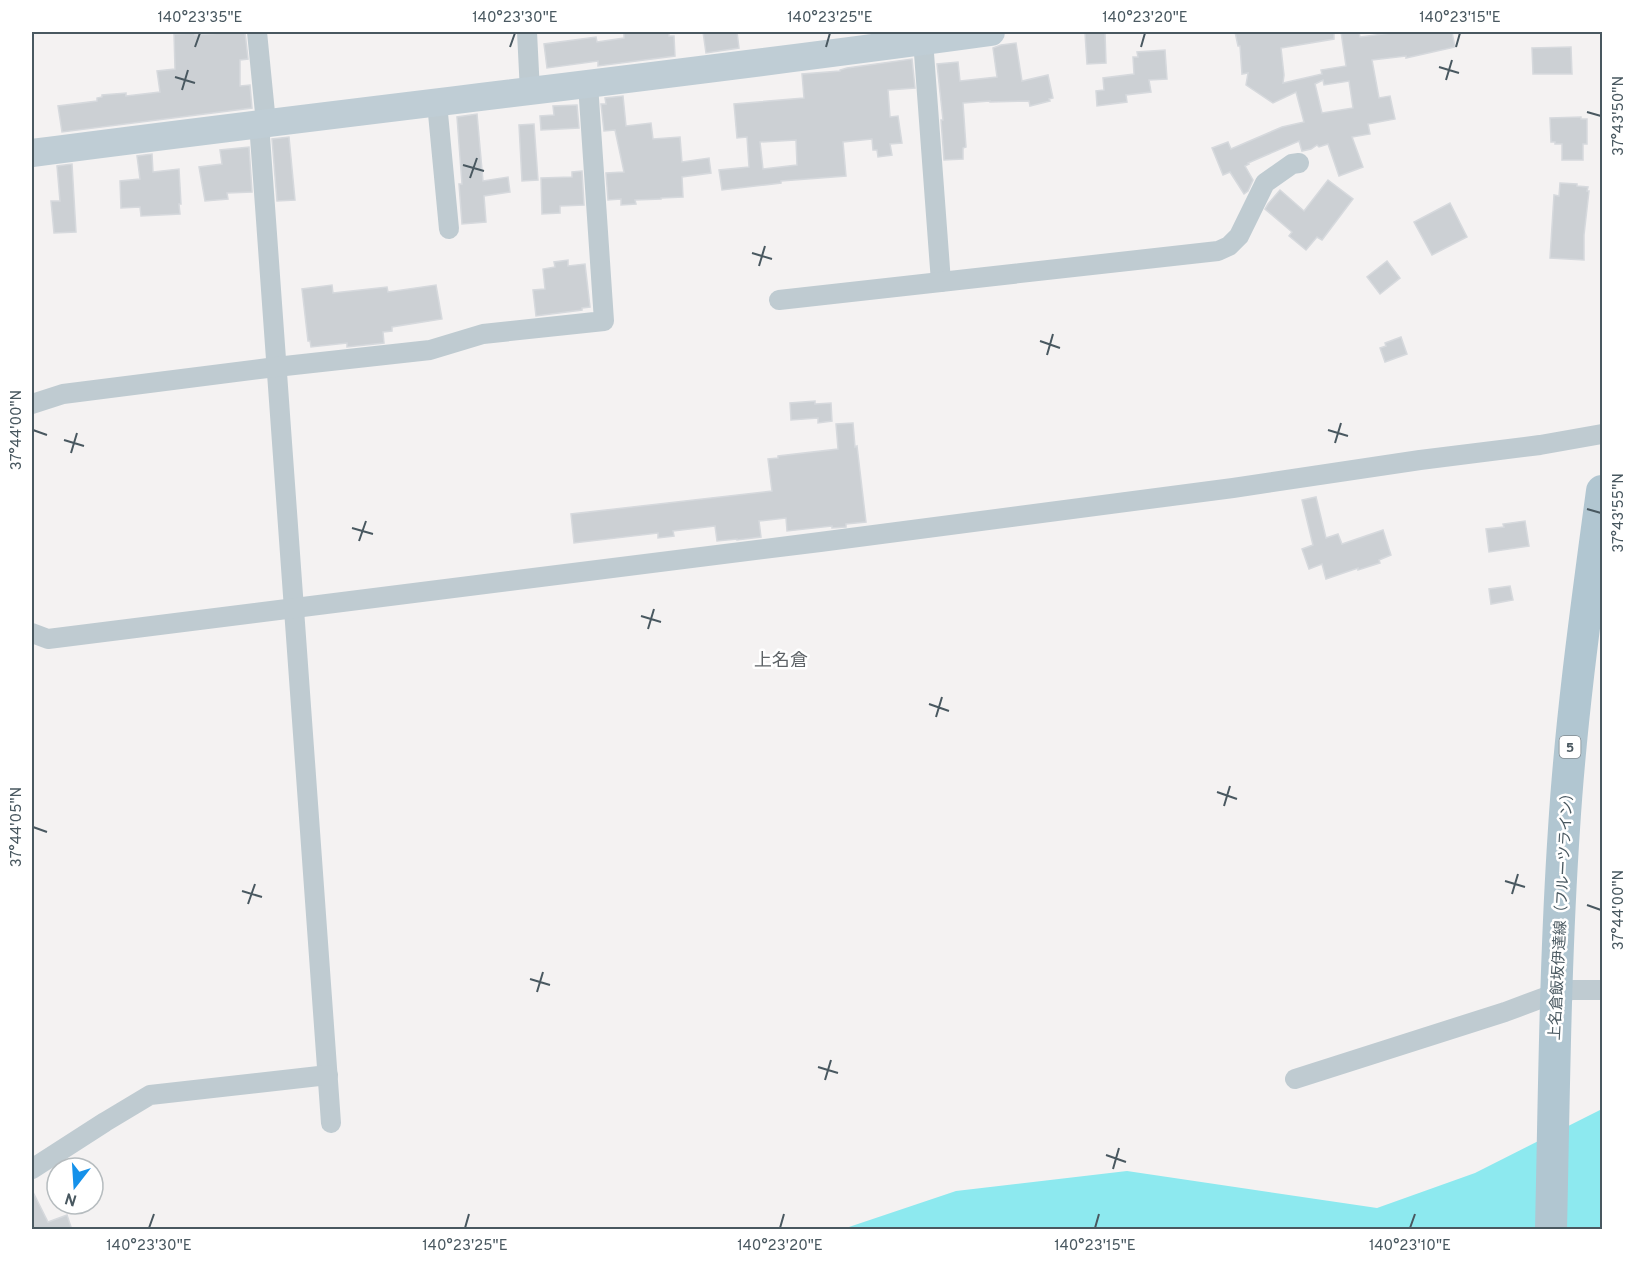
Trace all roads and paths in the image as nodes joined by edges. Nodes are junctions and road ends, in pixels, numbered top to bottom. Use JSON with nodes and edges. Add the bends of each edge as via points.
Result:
{"nodes":[{"id":1,"x":257,"y":32,"type":"edge"},
{"id":2,"x":527,"y":32,"type":"edge"},
{"id":3,"x":975,"y":33,"type":"edge"},
{"id":4,"x":923,"y":40,"type":"junction"},
{"id":5,"x":588,"y":84,"type":"junction"},
{"id":6,"x":530,"y":92,"type":"junction"},
{"id":7,"x":437,"y":102,"type":"junction"},
{"id":8,"x":263,"y":123,"type":"junction"},
{"id":9,"x":32,"y":153,"type":"edge"},
{"id":10,"x":1299,"y":163,"type":"dead end"},
{"id":11,"x":449,"y":229,"type":"dead end"},
{"id":12,"x":941,"y":282,"type":"junction"},
{"id":13,"x":779,"y":300,"type":"dead end"},
{"id":14,"x":276,"y":367,"type":"junction"},
{"id":15,"x":32,"y":404,"type":"edge"},
{"id":16,"x":1602,"y":434,"type":"edge"},
{"id":17,"x":1602,"y":490,"type":"edge"},
{"id":18,"x":295,"y":607,"type":"junction"},
{"id":19,"x":1602,"y":607,"type":"edge"},
{"id":20,"x":32,"y":633,"type":"edge"},
{"id":21,"x":1572,"y":997,"type":"edge"},
{"id":22,"x":328,"y":1075,"type":"junction"},
{"id":23,"x":1295,"y":1079,"type":"dead end"},
{"id":24,"x":332,"y":1123,"type":"dead end"},
{"id":25,"x":32,"y":1169,"type":"edge"},
{"id":26,"x":1551,"y":1230,"type":"edge"},
{"id":27,"x":1569,"y":1230,"type":"edge"}],
"edges":[{"from":1,"to":8,"type":"street"},
{"from":2,"to":6,"type":"street"},
{"from":3,"to":4,"type":"street"},
{"from":4,"to":5,"type":"street"},
{"from":4,"to":12,"type":"street"},
{"from":5,"to":6,"type":"street"},
{"from":5,"to":14,"type":"street","via":[[604,321],[483,334],[430,350]]},
{"from":6,"to":7,"type":"street"},
{"from":7,"to":8,"type":"street"},
{"from":7,"to":11,"type":"street"},
{"from":8,"to":9,"type":"street"},
{"from":8,"to":14,"type":"street"},
{"from":10,"to":12,"type":"street","via":[[1265,183],[1239,236],[1218,251]]},
{"from":12,"to":13,"type":"street"},
{"from":14,"to":15,"type":"street","via":[[63,394]]},
{"from":14,"to":18,"type":"street"},
{"from":16,"to":18,"type":"street","via":[[1233,488]]},
{"from":17,"to":21,"type":"main road","name":"上名倉飯坂伊達線（フルーツライン）","number":"5","via":[[1572,727],[1564,830]]},
{"from":18,"to":20,"type":"street","via":[[48,639]]},
{"from":18,"to":22,"type":"street"},
{"from":19,"to":21,"type":"main road","name":"上名倉飯坂伊達線（フルーツライン）","number":"5","via":[[1577,841]]},
{"from":21,"to":23,"type":"street","via":[[1505,1012]]},
{"from":21,"to":26,"type":"main road","name":"上名倉飯坂伊達線（フルーツライン）","number":"5"},
{"from":21,"to":27,"type":"main road","name":"上名倉飯坂伊達線（フルーツライン）","number":"5"},
{"from":22,"to":24,"type":"street"},
{"from":22,"to":25,"type":"street","via":[[150,1095]]}]}
